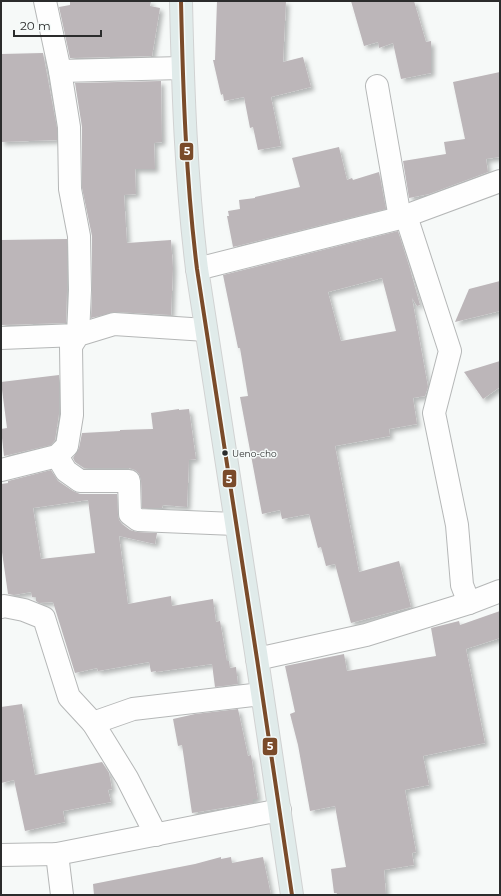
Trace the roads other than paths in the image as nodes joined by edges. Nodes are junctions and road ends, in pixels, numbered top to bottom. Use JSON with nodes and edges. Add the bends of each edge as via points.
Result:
{"nodes":[{"id":1,"x":45,"y":1,"type":"edge"},
{"id":2,"x":181,"y":1,"type":"edge"},
{"id":3,"x":182,"y":68,"type":"junction"},
{"id":4,"x":60,"y":71,"type":"junction"},
{"id":5,"x":377,"y":86,"type":"dead end"},
{"id":6,"x":500,"y":181,"type":"edge"},
{"id":7,"x":403,"y":217,"type":"junction"},
{"id":8,"x":197,"y":269,"type":"junction"},
{"id":9,"x":206,"y":330,"type":"junction"},
{"id":10,"x":78,"y":335,"type":"junction"},
{"id":11,"x":1,"y":338,"type":"edge"},
{"id":12,"x":57,"y":456,"type":"junction"},
{"id":13,"x":1,"y":470,"type":"edge"},
{"id":14,"x":235,"y":524,"type":"junction"},
{"id":15,"x":500,"y":591,"type":"edge"},
{"id":16,"x":2,"y":602,"type":"edge"},
{"id":17,"x":469,"y":603,"type":"junction"},
{"id":18,"x":257,"y":659,"type":"junction"},
{"id":19,"x":262,"y":694,"type":"junction"},
{"id":20,"x":93,"y":723,"type":"junction"},
{"id":21,"x":280,"y":810,"type":"junction"},
{"id":22,"x":156,"y":834,"type":"junction"},
{"id":23,"x":57,"y":854,"type":"junction"},
{"id":24,"x":1,"y":855,"type":"edge"},
{"id":25,"x":62,"y":895,"type":"edge"},
{"id":26,"x":292,"y":895,"type":"edge"}],
"edges":[{"from":1,"to":4,"type":"street"},
{"from":2,"to":3,"type":"main road"},
{"from":3,"to":4,"type":"street"},
{"from":3,"to":8,"type":"main road","via":[[190,210]]},
{"from":4,"to":10,"type":"street","via":[[69,127],[70,189],[79,236]]},
{"from":5,"to":7,"type":"street"},
{"from":6,"to":7,"type":"street"},
{"from":7,"to":8,"type":"street"},
{"from":7,"to":17,"type":"street","via":[[450,352],[434,413],[457,525],[462,585]]},
{"from":8,"to":9,"type":"main road"},
{"from":9,"to":10,"type":"street","via":[[114,324]]},
{"from":9,"to":14,"type":"main road"},
{"from":10,"to":11,"type":"street"},
{"from":10,"to":12,"type":"street","via":[[71,346],[72,415],[67,446]]},
{"from":12,"to":13,"type":"street"},
{"from":12,"to":14,"type":"street","via":[[66,471],[80,481],[129,481],[130,514],[138,520]]},
{"from":14,"to":18,"type":"main road"},
{"from":15,"to":17,"type":"street"},
{"from":16,"to":20,"type":"street","via":[[44,618],[69,697]]},
{"from":17,"to":18,"type":"street","via":[[366,635]]},
{"from":18,"to":19,"type":"main road"},
{"from":19,"to":20,"type":"street","via":[[133,709]]},
{"from":19,"to":21,"type":"main road"},
{"from":20,"to":22,"type":"street","via":[[127,778]]},
{"from":21,"to":22,"type":"street"},
{"from":21,"to":26,"type":"main road"},
{"from":22,"to":23,"type":"street"},
{"from":23,"to":24,"type":"street"},
{"from":23,"to":25,"type":"street"}]}
